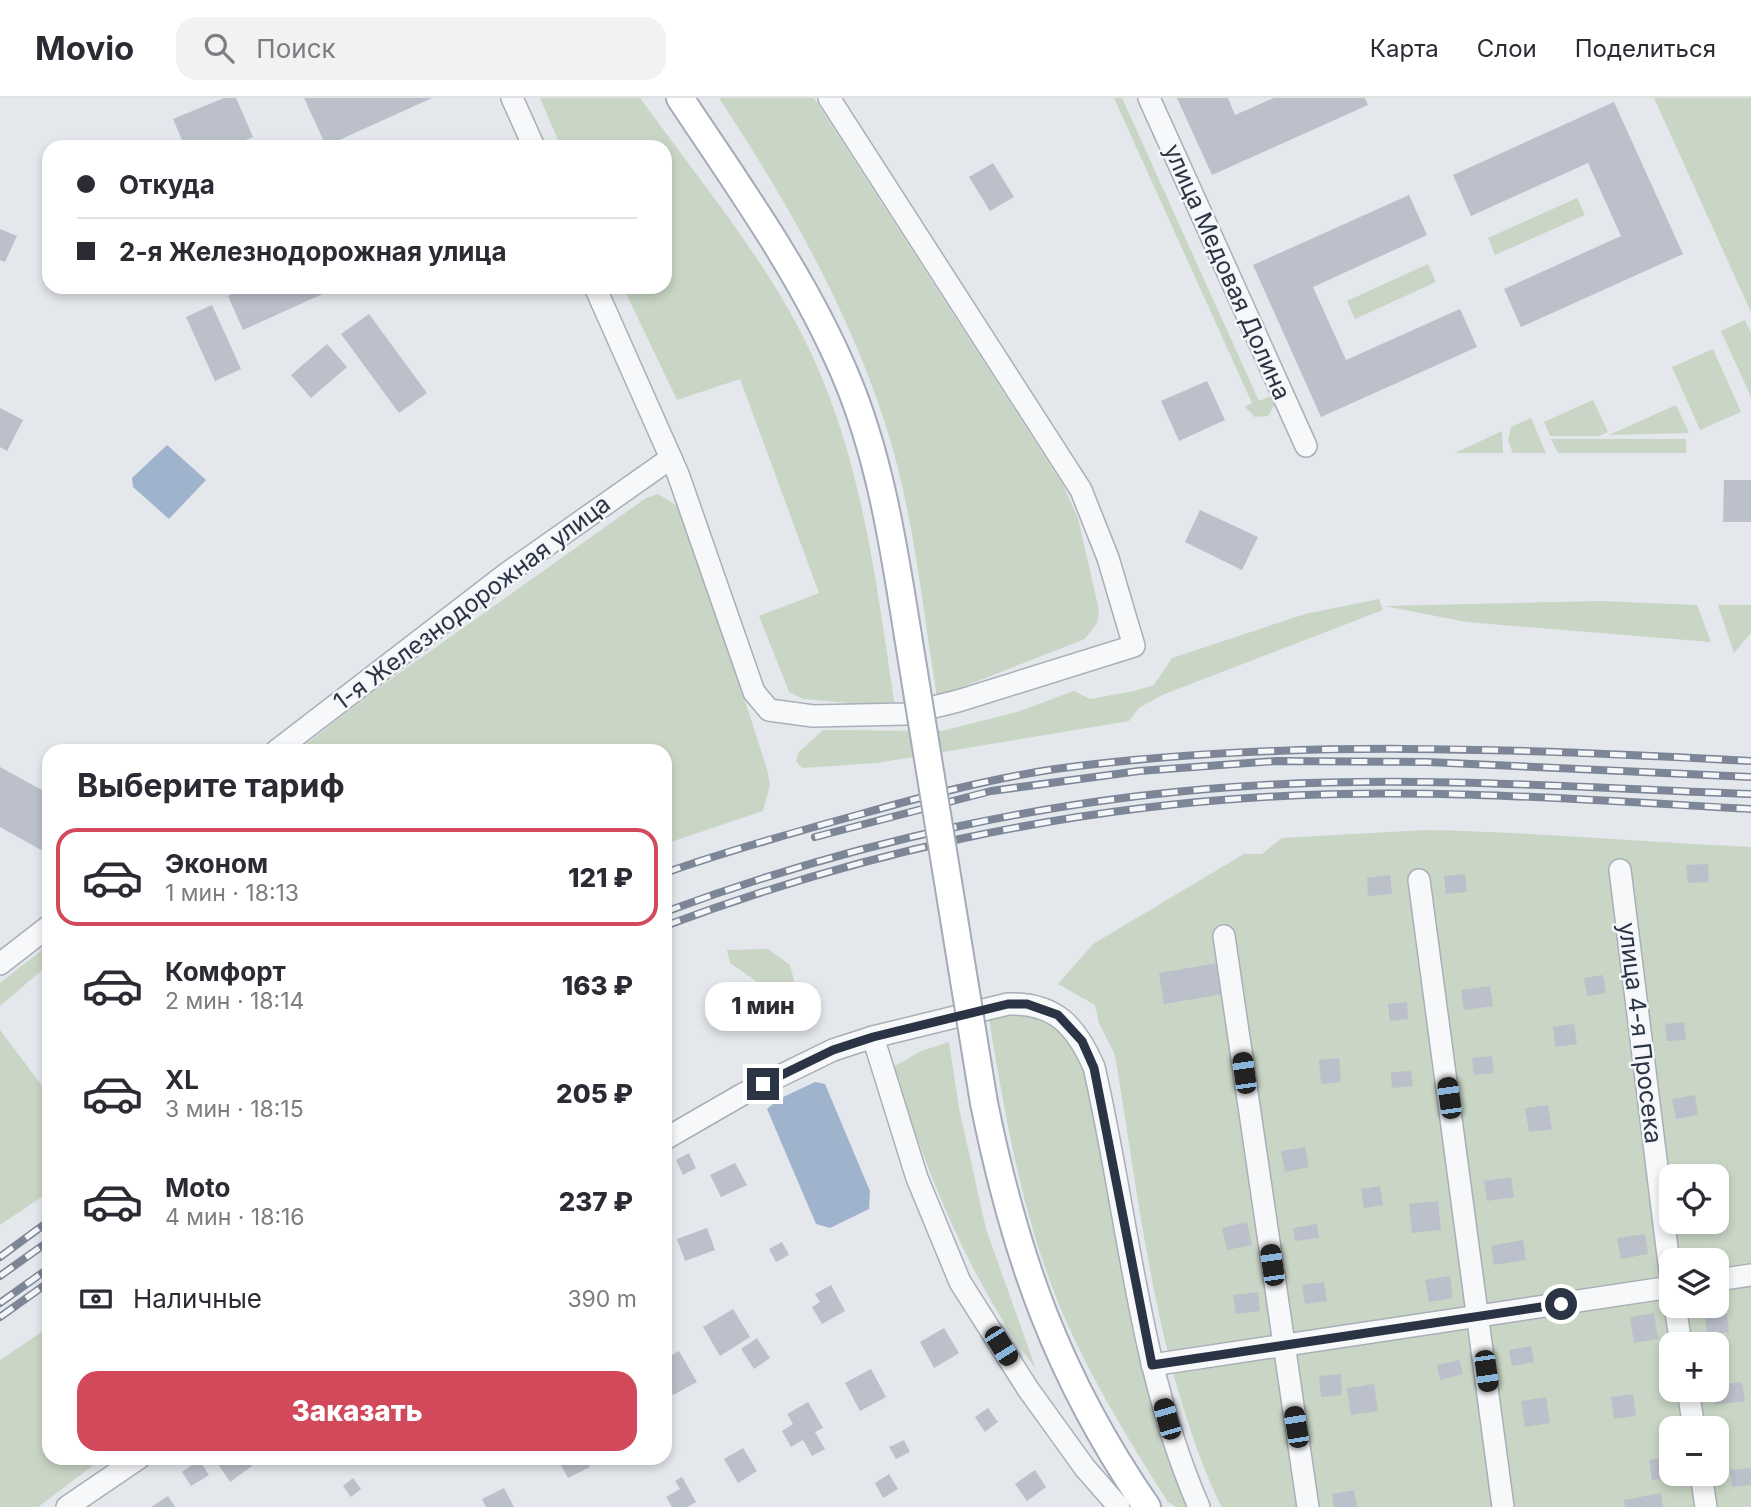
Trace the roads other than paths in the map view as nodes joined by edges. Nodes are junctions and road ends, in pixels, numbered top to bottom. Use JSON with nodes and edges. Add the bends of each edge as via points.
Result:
{"nodes":[{"id":1,"x":512,"y":98,"type":"edge"},
{"id":2,"x":680,"y":98,"type":"edge"},
{"id":3,"x":829,"y":98,"type":"edge"},
{"id":4,"x":1149,"y":98,"type":"edge"},
{"id":5,"x":531,"y":140,"type":"edge"},
{"id":6,"x":598,"y":294,"type":"edge"},
{"id":7,"x":1306,"y":446,"type":"dead end"},
{"id":8,"x":671,"y":458,"type":"junction"},
{"id":9,"x":285,"y":744,"type":"edge"},
{"id":10,"x":1620,"y":870,"type":"dead end"},
{"id":11,"x":1419,"y":880,"type":"dead end"},
{"id":12,"x":42,"y":931,"type":"edge"},
{"id":13,"x":1224,"y":936,"type":"dead end"},
{"id":14,"x":0,"y":964,"type":"edge"},
{"id":15,"x":873,"y":1037,"type":"junction"},
{"id":16,"x":672,"y":1135,"type":"edge"},
{"id":17,"x":1667,"y":1248,"type":"edge"},
{"id":18,"x":1751,"y":1275,"type":"edge"},
{"id":19,"x":1729,"y":1278,"type":"edge"},
{"id":20,"x":1659,"y":1289,"type":"edge"},
{"id":21,"x":1478,"y":1317,"type":"junction"},
{"id":22,"x":1283,"y":1348,"type":"junction"},
{"id":23,"x":1152,"y":1365,"type":"junction"},
{"id":24,"x":129,"y":1465,"type":"edge"},
{"id":25,"x":1703,"y":1486,"type":"edge"},
{"id":26,"x":67,"y":1507,"type":"edge"},
{"id":27,"x":1119,"y":1507,"type":"edge"},
{"id":28,"x":1147,"y":1507,"type":"edge"},
{"id":29,"x":1199,"y":1507,"type":"edge"},
{"id":30,"x":1307,"y":1507,"type":"edge"},
{"id":31,"x":1503,"y":1507,"type":"edge"},
{"id":32,"x":1706,"y":1507,"type":"edge"}],
"edges":[{"from":1,"to":5,"type":"street"},
{"from":2,"to":28,"type":"main road","bridge":true,"via":[[783,254],[845,374],[884,502],[984,1104],[1010,1220],[1037,1304],[1107,1446]]},
{"from":3,"to":8,"type":"street","via":[[1081,490],[1108,558],[1134,646],[958,702],[905,714],[772,712],[754,692]]},
{"from":4,"to":7,"type":"street","name":"улица Медовая Долина"},
{"from":6,"to":8,"type":"street"},
{"from":8,"to":9,"type":"street","name":"1-я Железнодорожная улица","via":[[506,574]]},
{"from":10,"to":17,"type":"street","name":"улица 4-я Просека"},
{"from":11,"to":21,"type":"street"},
{"from":12,"to":14,"type":"street"},
{"from":13,"to":22,"type":"street"},
{"from":15,"to":16,"type":"street","via":[[803,1064]]},
{"from":15,"to":23,"type":"street","via":[[1008,1004],[1049,1011],[1073,1029],[1094,1068]]},
{"from":15,"to":27,"type":"street","via":[[917,1178],[960,1282],[1036,1401]]},
{"from":18,"to":19,"type":"street"},
{"from":20,"to":21,"type":"street"},
{"from":21,"to":22,"type":"street"},
{"from":21,"to":31,"type":"street"},
{"from":22,"to":23,"type":"street"},
{"from":22,"to":30,"type":"street"},
{"from":23,"to":29,"type":"street","via":[[1178,1459]]},
{"from":24,"to":26,"type":"street"},
{"from":25,"to":32,"type":"street"}]}
